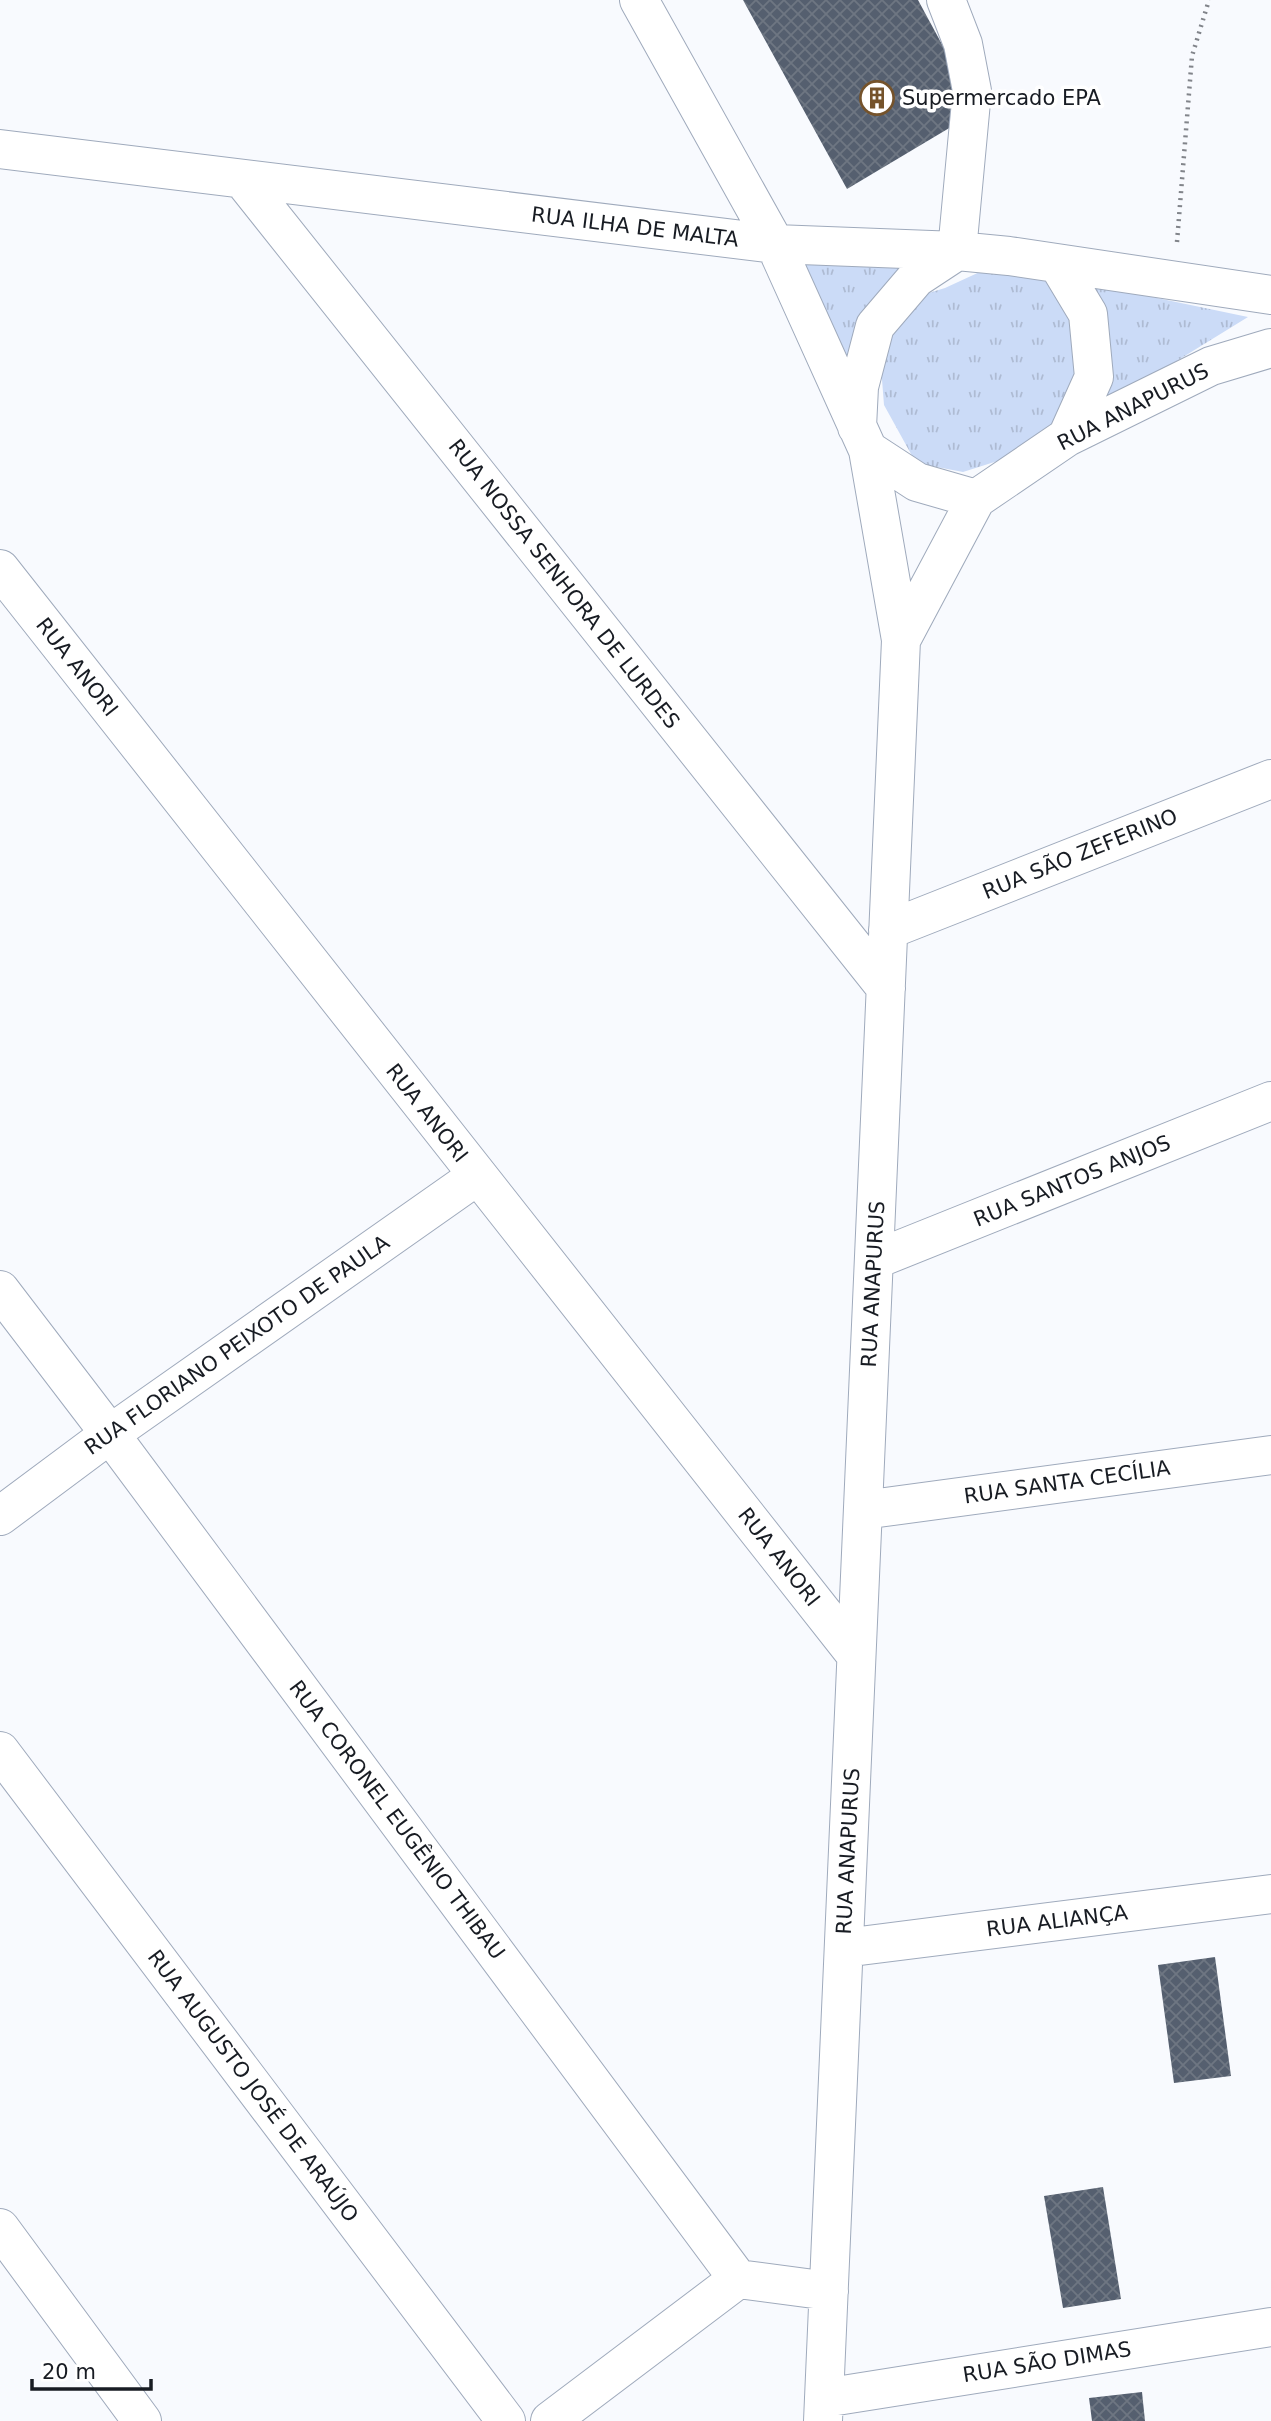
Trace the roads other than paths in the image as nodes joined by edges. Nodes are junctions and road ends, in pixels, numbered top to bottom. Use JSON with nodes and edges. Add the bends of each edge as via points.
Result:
{"nodes":[{"id":1,"x":639,"y":0,"type":"edge"},
{"id":2,"x":946,"y":0,"type":"edge"},
{"id":3,"x":0,"y":149,"type":"edge"},
{"id":4,"x":243,"y":180,"type":"junction"},
{"id":5,"x":775,"y":244,"type":"junction"},
{"id":6,"x":957,"y":251,"type":"junction"},
{"id":7,"x":1058,"y":264,"type":"junction"},
{"id":8,"x":1271,"y":295,"type":"edge"},
{"id":9,"x":1271,"y":348,"type":"edge"},
{"id":10,"x":1067,"y":437,"type":"junction"},
{"id":11,"x":862,"y":439,"type":"junction"},
{"id":12,"x":976,"y":499,"type":"junction"},
{"id":13,"x":0,"y":569,"type":"edge"},
{"id":14,"x":901,"y":640,"type":"junction"},
{"id":15,"x":1271,"y":779,"type":"edge"},
{"id":16,"x":888,"y":930,"type":"junction"},
{"id":17,"x":886,"y":988,"type":"junction"},
{"id":18,"x":1271,"y":1101,"type":"edge"},
{"id":19,"x":477,"y":1176,"type":"junction"},
{"id":20,"x":874,"y":1260,"type":"junction"},
{"id":21,"x":0,"y":1290,"type":"edge"},
{"id":22,"x":110,"y":1434,"type":"junction"},
{"id":23,"x":1271,"y":1455,"type":"edge"},
{"id":24,"x":863,"y":1510,"type":"junction"},
{"id":25,"x":0,"y":1516,"type":"edge"},
{"id":26,"x":856,"y":1655,"type":"junction"},
{"id":27,"x":0,"y":1751,"type":"edge"},
{"id":28,"x":1271,"y":1894,"type":"edge"},
{"id":29,"x":844,"y":1948,"type":"junction"},
{"id":30,"x":0,"y":2228,"type":"edge"},
{"id":31,"x":738,"y":2278,"type":"junction"},
{"id":32,"x":829,"y":2291,"type":"junction"},
{"id":33,"x":1271,"y":2327,"type":"edge"},
{"id":34,"x":823,"y":2409,"type":"edge"},
{"id":35,"x":142,"y":2421,"type":"edge"},
{"id":36,"x":506,"y":2421,"type":"edge"},
{"id":37,"x":550,"y":2421,"type":"edge"}],
"edges":[{"from":1,"to":5,"type":"street"},
{"from":2,"to":6,"type":"street","via":[[963,44],[972,91]]},
{"from":3,"to":4,"type":"street","name":"RUA ILHA DE MALTA"},
{"from":4,"to":5,"type":"street","name":"RUA ILHA DE MALTA"},
{"from":4,"to":17,"type":"street","name":"RUA NOSSA SENHORA DE LURDES"},
{"from":5,"to":6,"type":"street","name":"RUA ILHA DE MALTA"},
{"from":5,"to":11,"type":"street"},
{"from":6,"to":7,"type":"street","name":"RUA ILHA DE MALTA"},
{"from":6,"to":11,"type":"street","via":[[916,278],[875,326],[859,387]]},
{"from":7,"to":8,"type":"street","name":"RUA ILHA DE MALTA"},
{"from":7,"to":10,"type":"street","via":[[1088,314],[1094,377]]},
{"from":9,"to":10,"type":"street","name":"RUA ANAPURUS","via":[[1211,366]]},
{"from":10,"to":12,"type":"street","name":"RUA ANAPURUS"},
{"from":11,"to":12,"type":"street","via":[[917,482]]},
{"from":11,"to":14,"type":"street"},
{"from":12,"to":14,"type":"street","name":"RUA ANAPURUS"},
{"from":13,"to":19,"type":"street","name":"RUA ANORI"},
{"from":14,"to":16,"type":"street","name":"RUA ANAPURUS"},
{"from":15,"to":16,"type":"street","name":"RUA SÃO ZEFERINO"},
{"from":16,"to":17,"type":"street","name":"RUA ANAPURUS"},
{"from":17,"to":20,"type":"street","name":"RUA ANAPURUS"},
{"from":18,"to":20,"type":"street","name":"RUA SANTOS ANJOS"},
{"from":19,"to":22,"type":"street","name":"RUA FLORIANO PEIXOTO DE PAULA"},
{"from":19,"to":26,"type":"street","name":"RUA ANORI"},
{"from":20,"to":24,"type":"street","name":"RUA ANAPURUS"},
{"from":21,"to":22,"type":"street","name":"RUA CORONEL EUGÊNIO THIBAU"},
{"from":22,"to":25,"type":"street","name":"RUA FLORIANO PEIXOTO DE PAULA"},
{"from":22,"to":31,"type":"street","name":"RUA CORONEL EUGÊNIO THIBAU"},
{"from":23,"to":24,"type":"street","name":"RUA SANTA CECÍLIA"},
{"from":24,"to":26,"type":"street","name":"RUA ANAPURUS"},
{"from":26,"to":29,"type":"street","name":"RUA ANAPURUS"},
{"from":27,"to":36,"type":"street","name":"RUA AUGUSTO JOSÉ DE ARAÚJO"},
{"from":28,"to":29,"type":"street","name":"RUA ALIANÇA"},
{"from":29,"to":32,"type":"street","name":"RUA ANAPURUS"},
{"from":30,"to":35,"type":"street"},
{"from":31,"to":32,"type":"street"},
{"from":31,"to":37,"type":"street"},
{"from":32,"to":34,"type":"street","name":"RUA ANAPURUS"},
{"from":33,"to":34,"type":"street","name":"RUA SÃO DIMAS"}]}
